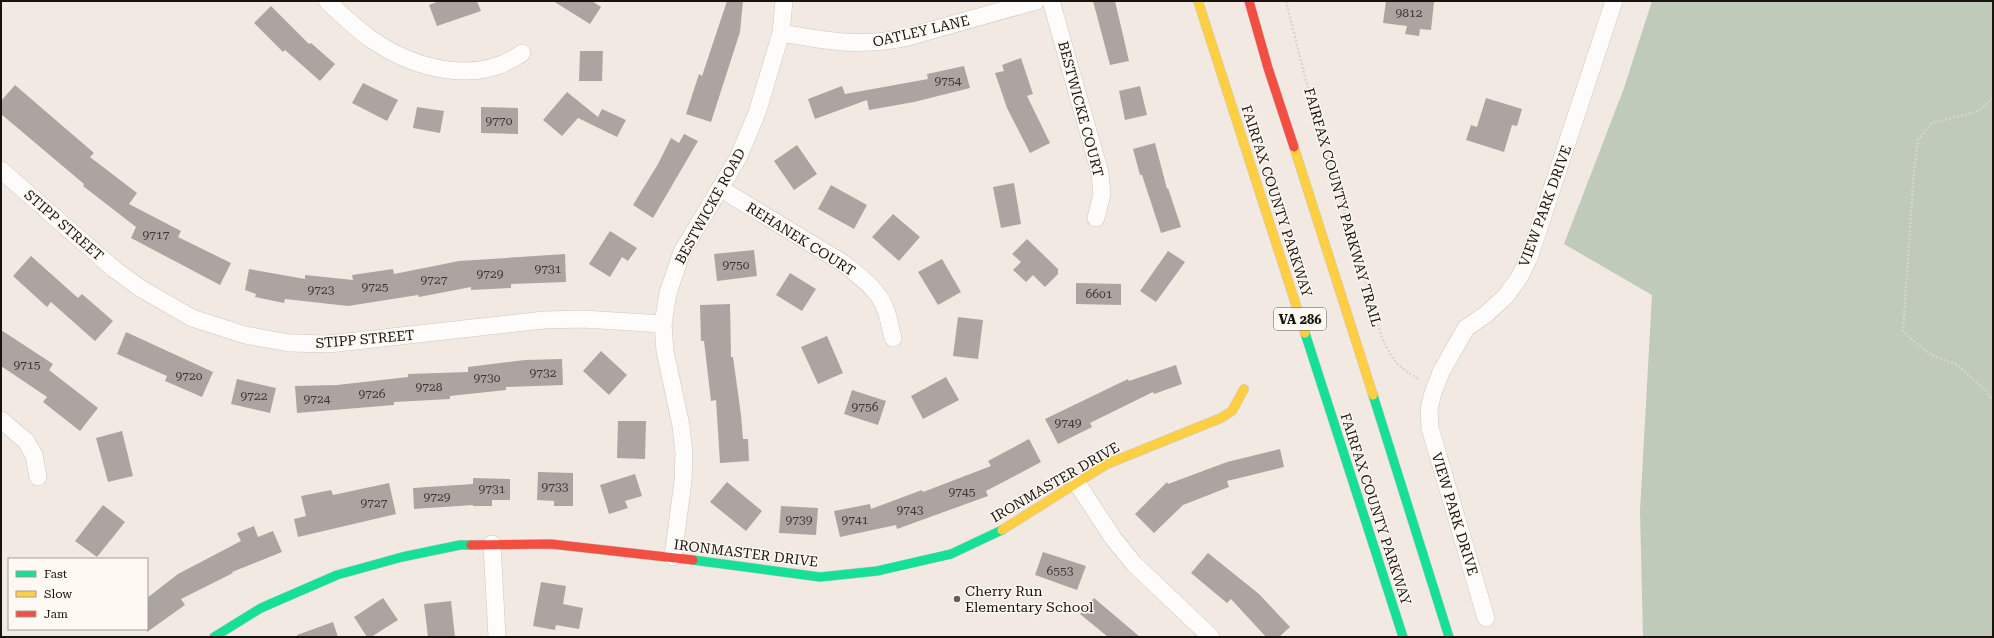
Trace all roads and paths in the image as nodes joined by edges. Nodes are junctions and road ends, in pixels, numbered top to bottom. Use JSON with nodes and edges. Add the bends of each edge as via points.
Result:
{"nodes":[{"id":1,"x":327,"y":1,"type":"edge"},
{"id":2,"x":784,"y":1,"type":"edge"},
{"id":3,"x":1036,"y":1,"type":"edge"},
{"id":4,"x":1051,"y":1,"type":"edge"},
{"id":5,"x":1198,"y":1,"type":"edge"},
{"id":6,"x":1250,"y":1,"type":"edge"},
{"id":7,"x":1286,"y":1,"type":"edge"},
{"id":8,"x":1614,"y":1,"type":"edge"},
{"id":9,"x":781,"y":34,"type":"junction"},
{"id":10,"x":522,"y":54,"type":"dead end"},
{"id":11,"x":1993,"y":98,"type":"edge"},
{"id":12,"x":1,"y":170,"type":"edge"},
{"id":13,"x":721,"y":189,"type":"junction"},
{"id":14,"x":1096,"y":218,"type":"dead end"},
{"id":15,"x":663,"y":324,"type":"junction"},
{"id":16,"x":893,"y":338,"type":"dead end"},
{"id":17,"x":1244,"y":389,"type":"dead end"},
{"id":18,"x":1433,"y":392,"type":"junction"},
{"id":19,"x":1993,"y":401,"type":"edge"},
{"id":20,"x":1,"y":420,"type":"edge"},
{"id":21,"x":38,"y":477,"type":"dead end"},
{"id":22,"x":1077,"y":483,"type":"junction"},
{"id":23,"x":492,"y":544,"type":"junction"},
{"id":24,"x":674,"y":557,"type":"junction"},
{"id":25,"x":1486,"y":618,"type":"dead end"},
{"id":26,"x":214,"y":637,"type":"edge"},
{"id":27,"x":497,"y":637,"type":"edge"},
{"id":28,"x":1211,"y":637,"type":"edge"},
{"id":29,"x":1403,"y":637,"type":"edge"},
{"id":30,"x":1450,"y":637,"type":"edge"}],
"edges":[{"from":1,"to":10,"type":"street","via":[[376,42],[410,60],[431,66],[456,71],[478,71],[510,62]]},
{"from":2,"to":9,"type":"street","name":"BESTWICKE ROAD"},
{"from":3,"to":9,"type":"street","name":"OATLEY LANE","via":[[882,42],[850,44]]},
{"from":4,"to":14,"type":"street","name":"BESTWICKE COURT","via":[[1100,173],[1102,194]]},
{"from":5,"to":29,"type":"main road","name":"FAIRFAX COUNTY PARKWAY","number":"VA 286"},
{"from":6,"to":30,"type":"main road","number":"VA 286","via":[[1268,68]]},
{"from":7,"to":18,"type":"path","name":"FAIRFAX COUNTY PARKWAY TRAIL","via":[[1306,81],[1382,338],[1392,360]]},
{"from":8,"to":18,"type":"street","name":"VIEW PARK DRIVE","via":[[1529,258],[1505,297],[1466,328],[1441,372]]},
{"from":9,"to":13,"type":"street","name":"BESTWICKE ROAD","via":[[757,113],[738,158]]},
{"from":11,"to":19,"type":"path","via":[[1979,111],[1932,123],[1918,140],[1904,332],[1931,355],[1958,365]]},
{"from":12,"to":15,"type":"street","name":"STIPP STREET","via":[[114,269],[140,288],[192,318],[245,335],[289,343],[329,344],[544,320]]},
{"from":13,"to":15,"type":"street","name":"BESTWICKE ROAD","via":[[682,252],[668,293]]},
{"from":13,"to":16,"type":"street","name":"REHANEK COURT","via":[[843,263],[859,276],[874,290],[885,308]]},
{"from":15,"to":24,"type":"street","name":"BESTWICKE ROAD","via":[[665,351],[681,426],[684,454]]},
{"from":17,"to":22,"type":"main road","name":"IRONMASTER DRIVE","via":[[1232,411],[1221,418],[1131,453],[1107,464]]},
{"from":18,"to":25,"type":"street","name":"VIEW PARK DRIVE","via":[[1429,409],[1430,428]]},
{"from":20,"to":21,"type":"street","via":[[26,441],[34,455]]},
{"from":22,"to":24,"type":"main road","name":"IRONMASTER DRIVE","via":[[1006,528],[951,554],[877,571],[820,577]]},
{"from":22,"to":28,"type":"street","via":[[1113,538],[1134,564]]},
{"from":23,"to":24,"type":"main road","name":"IRONMASTER DRIVE","via":[[551,544]]},
{"from":23,"to":26,"type":"main road","name":"IRONMASTER DRIVE","via":[[460,546],[402,557],[337,575],[261,608]]},
{"from":23,"to":27,"type":"street"}]}
